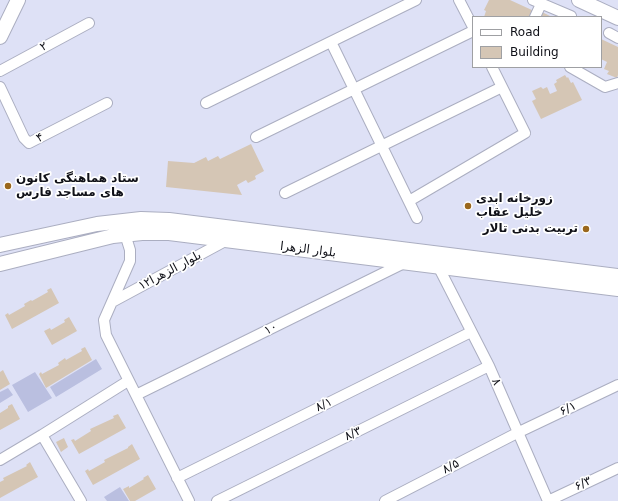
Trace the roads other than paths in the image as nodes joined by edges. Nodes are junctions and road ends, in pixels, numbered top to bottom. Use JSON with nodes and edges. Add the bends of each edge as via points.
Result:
{"nodes":[{"id":1,"x":18,"y":0,"type":"edge"},
{"id":2,"x":416,"y":0,"type":"edge"},
{"id":3,"x":459,"y":0,"type":"edge"},
{"id":4,"x":579,"y":0,"type":"edge"},
{"id":5,"x":537,"y":2,"type":"edge"},
{"id":6,"x":593,"y":12,"type":"edge"},
{"id":7,"x":535,"y":16,"type":"edge"},
{"id":8,"x":571,"y":16,"type":"edge"},
{"id":9,"x":618,"y":18,"type":"edge"},
{"id":10,"x":89,"y":23,"type":"dead end"},
{"id":11,"x":472,"y":26,"type":"edge"},
{"id":12,"x":472,"y":31,"type":"edge"},
{"id":13,"x":0,"y":36,"type":"edge"},
{"id":14,"x":331,"y":42,"type":"junction"},
{"id":15,"x":492,"y":68,"type":"edge"},
{"id":16,"x":572,"y":68,"type":"edge"},
{"id":17,"x":0,"y":70,"type":"edge"},
{"id":18,"x":618,"y":84,"type":"edge"},
{"id":19,"x":0,"y":87,"type":"edge"},
{"id":20,"x":502,"y":87,"type":"junction"},
{"id":21,"x":354,"y":89,"type":"junction"},
{"id":22,"x":206,"y":103,"type":"dead end"},
{"id":23,"x":107,"y":104,"type":"dead end"},
{"id":24,"x":256,"y":137,"type":"dead end"},
{"id":25,"x":382,"y":145,"type":"junction"},
{"id":26,"x":285,"y":192,"type":"dead end"},
{"id":27,"x":409,"y":201,"type":"junction"},
{"id":28,"x":418,"y":218,"type":"dead end"},
{"id":29,"x":125,"y":234,"type":"junction"},
{"id":30,"x":227,"y":240,"type":"junction"},
{"id":31,"x":0,"y":245,"type":"edge"},
{"id":32,"x":406,"y":262,"type":"junction"},
{"id":33,"x":0,"y":264,"type":"edge"},
{"id":34,"x":438,"y":266,"type":"junction"},
{"id":35,"x":618,"y":276,"type":"edge"},
{"id":36,"x":618,"y":289,"type":"edge"},
{"id":37,"x":112,"y":302,"type":"junction"},
{"id":38,"x":471,"y":332,"type":"junction"},
{"id":39,"x":489,"y":366,"type":"junction"},
{"id":40,"x":128,"y":381,"type":"junction"},
{"id":41,"x":618,"y":385,"type":"edge"},
{"id":42,"x":136,"y":395,"type":"junction"},
{"id":43,"x":517,"y":433,"type":"junction"},
{"id":44,"x":42,"y":435,"type":"junction"},
{"id":45,"x":0,"y":460,"type":"edge"},
{"id":46,"x":618,"y":468,"type":"edge"},
{"id":47,"x":177,"y":478,"type":"junction"},
{"id":48,"x":82,"y":501,"type":"edge"},
{"id":49,"x":189,"y":501,"type":"edge"},
{"id":50,"x":217,"y":501,"type":"edge"},
{"id":51,"x":385,"y":501,"type":"edge"},
{"id":52,"x":548,"y":501,"type":"edge"}],
"edges":[{"from":1,"to":13,"type":"main road"},
{"from":2,"to":14,"type":"street"},
{"from":3,"to":11,"type":"street"},
{"from":4,"to":6,"type":"main road"},
{"from":5,"to":7,"type":"street"},
{"from":5,"to":8,"type":"street"},
{"from":6,"to":9,"type":"main road"},
{"from":10,"to":17,"type":"street","name":"۲"},
{"from":12,"to":21,"type":"street"},
{"from":14,"to":21,"type":"street"},
{"from":14,"to":22,"type":"street"},
{"from":15,"to":20,"type":"street"},
{"from":16,"to":18,"type":"street","via":[[605,87]]},
{"from":19,"to":23,"type":"street","name":"۴","via":[[24,138],[29,143]]},
{"from":20,"to":25,"type":"street"},
{"from":20,"to":27,"type":"street","via":[[525,133]]},
{"from":21,"to":24,"type":"street"},
{"from":21,"to":25,"type":"street"},
{"from":25,"to":26,"type":"street"},
{"from":25,"to":27,"type":"street"},
{"from":27,"to":28,"type":"street"},
{"from":29,"to":30,"type":"main road","name":"بلوار الزهرا","via":[[169,233]]},
{"from":29,"to":33,"type":"main road","name":"بلوار الزهرا"},
{"from":29,"to":37,"type":"street","via":[[130,250],[130,261]]},
{"from":30,"to":32,"type":"main road","name":"بلوار الزهرا"},
{"from":30,"to":37,"type":"street","name":"بلوار الزهرا۱۲"},
{"from":31,"to":35,"type":"main road","name":"بلوار الزهرا","via":[[97,224],[141,219],[169,220]]},
{"from":32,"to":34,"type":"main road","name":"بلوار الزهرا"},
{"from":32,"to":42,"type":"street","name":"۱۰"},
{"from":34,"to":36,"type":"main road","name":"بلوار الزهرا"},
{"from":34,"to":38,"type":"street","name":"۸"},
{"from":37,"to":40,"type":"street","via":[[104,320],[106,335]]},
{"from":38,"to":39,"type":"street","name":"۸"},
{"from":38,"to":47,"type":"street","name":"۸/۱"},
{"from":39,"to":43,"type":"street","name":"۸"},
{"from":39,"to":50,"type":"street","name":"۸/۳"},
{"from":40,"to":42,"type":"street"},
{"from":40,"to":44,"type":"street"},
{"from":41,"to":43,"type":"street","name":"۶/۱"},
{"from":42,"to":47,"type":"street"},
{"from":43,"to":51,"type":"street","name":"۸/۵"},
{"from":43,"to":52,"type":"street","name":"۸"},
{"from":44,"to":45,"type":"street"},
{"from":44,"to":48,"type":"street"},
{"from":46,"to":52,"type":"street","name":"۶/۳"},
{"from":47,"to":49,"type":"street"}]}
